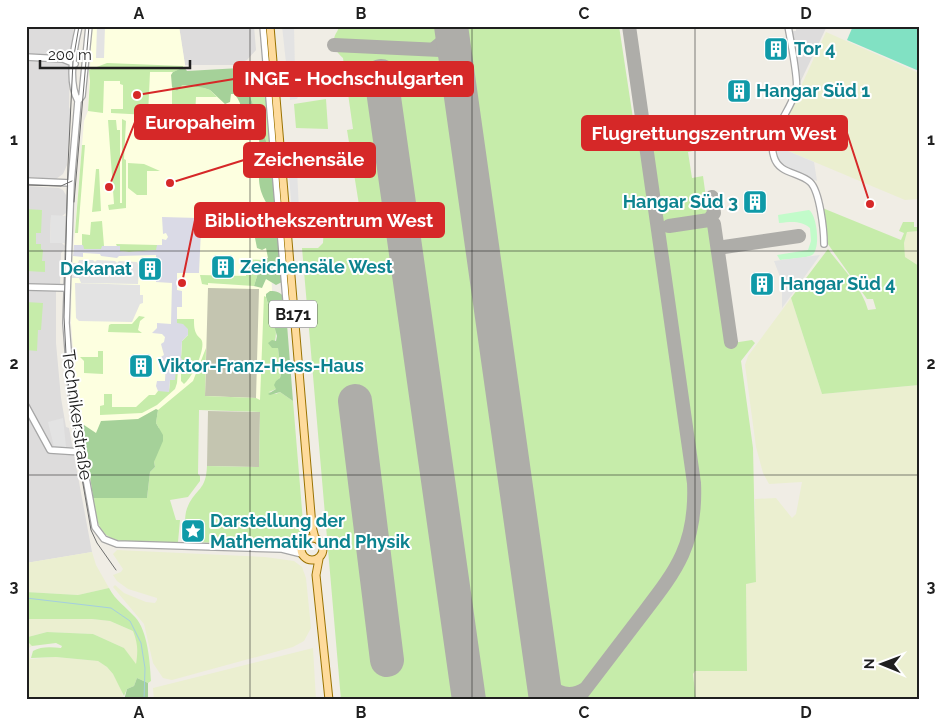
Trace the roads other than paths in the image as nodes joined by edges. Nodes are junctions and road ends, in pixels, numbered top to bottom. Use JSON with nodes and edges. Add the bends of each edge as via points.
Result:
{"nodes":[{"id":1,"x":79,"y":26,"type":"edge"},
{"id":2,"x":88,"y":26,"type":"edge"},
{"id":3,"x":263,"y":26,"type":"edge"},
{"id":4,"x":270,"y":26,"type":"edge"},
{"id":5,"x":788,"y":26,"type":"edge"},
{"id":6,"x":26,"y":58,"type":"edge"},
{"id":7,"x":74,"y":59,"type":"junction"},
{"id":8,"x":86,"y":59,"type":"junction"},
{"id":9,"x":78,"y":101,"type":"junction"},
{"id":10,"x":26,"y":181,"type":"edge"},
{"id":11,"x":71,"y":183,"type":"junction"},
{"id":12,"x":824,"y":244,"type":"dead end"},
{"id":13,"x":26,"y":287,"type":"edge"},
{"id":14,"x":67,"y":288,"type":"junction"},
{"id":15,"x":288,"y":323,"type":"dead end"},
{"id":16,"x":26,"y":406,"type":"edge"},
{"id":17,"x":81,"y":452,"type":"junction"},
{"id":18,"x":312,"y":538,"type":"junction"},
{"id":19,"x":302,"y":545,"type":"junction"},
{"id":20,"x":288,"y":549,"type":"junction"},
{"id":21,"x":302,"y":554,"type":"junction"},
{"id":22,"x":319,"y":559,"type":"junction"},
{"id":23,"x":309,"y":560,"type":"junction"},
{"id":24,"x":316,"y":576,"type":"junction"},
{"id":25,"x":328,"y":688,"type":"junction"},
{"id":26,"x":324,"y":700,"type":"edge"},
{"id":27,"x":329,"y":700,"type":"edge"}],
"edges":[{"from":1,"to":7,"type":"street","name":"Technikerstraße"},
{"from":2,"to":8,"type":"street","name":"Technikerstraße"},
{"from":3,"to":15,"type":"street"},
{"from":4,"to":18,"type":"main road","number":"B171"},
{"from":5,"to":12,"type":"street","via":[[797,89],[773,140],[772,152],[778,166],[808,180],[816,189]]},
{"from":6,"to":7,"type":"street"},
{"from":7,"to":8,"type":"street","via":[[82,65]]},
{"from":7,"to":8,"type":"street","via":[[78,52]]},
{"from":7,"to":9,"type":"street","name":"Technikerstraße","via":[[75,96]]},
{"from":8,"to":9,"type":"street","name":"Technikerstraße","via":[[82,96]]},
{"from":9,"to":11,"type":"street","name":"Technikerstraße"},
{"from":10,"to":11,"type":"street"},
{"from":11,"to":14,"type":"street","name":"Technikerstraße"},
{"from":13,"to":14,"type":"street"},
{"from":14,"to":17,"type":"street","name":"Technikerstraße","via":[[69,376]]},
{"from":16,"to":17,"type":"street","via":[[50,450]]},
{"from":17,"to":20,"type":"street","name":"Technikerstraße","via":[[94,524],[109,542]]},
{"from":18,"to":19,"type":"main road"},
{"from":18,"to":22,"type":"main road","number":"B171","via":[[321,542],[324,549]]},
{"from":19,"to":20,"type":"street","name":"Technikerstraße"},
{"from":19,"to":21,"type":"main road"},
{"from":20,"to":21,"type":"street","name":"Technikerstraße"},
{"from":21,"to":23,"type":"main road","number":"B171"},
{"from":22,"to":23,"type":"main road"},
{"from":22,"to":24,"type":"main road","number":"B171"},
{"from":23,"to":24,"type":"main road","number":"B171"},
{"from":24,"to":25,"type":"main road","number":"B171"},
{"from":25,"to":26,"type":"main road"},
{"from":25,"to":27,"type":"main road","number":"B171"}]}
